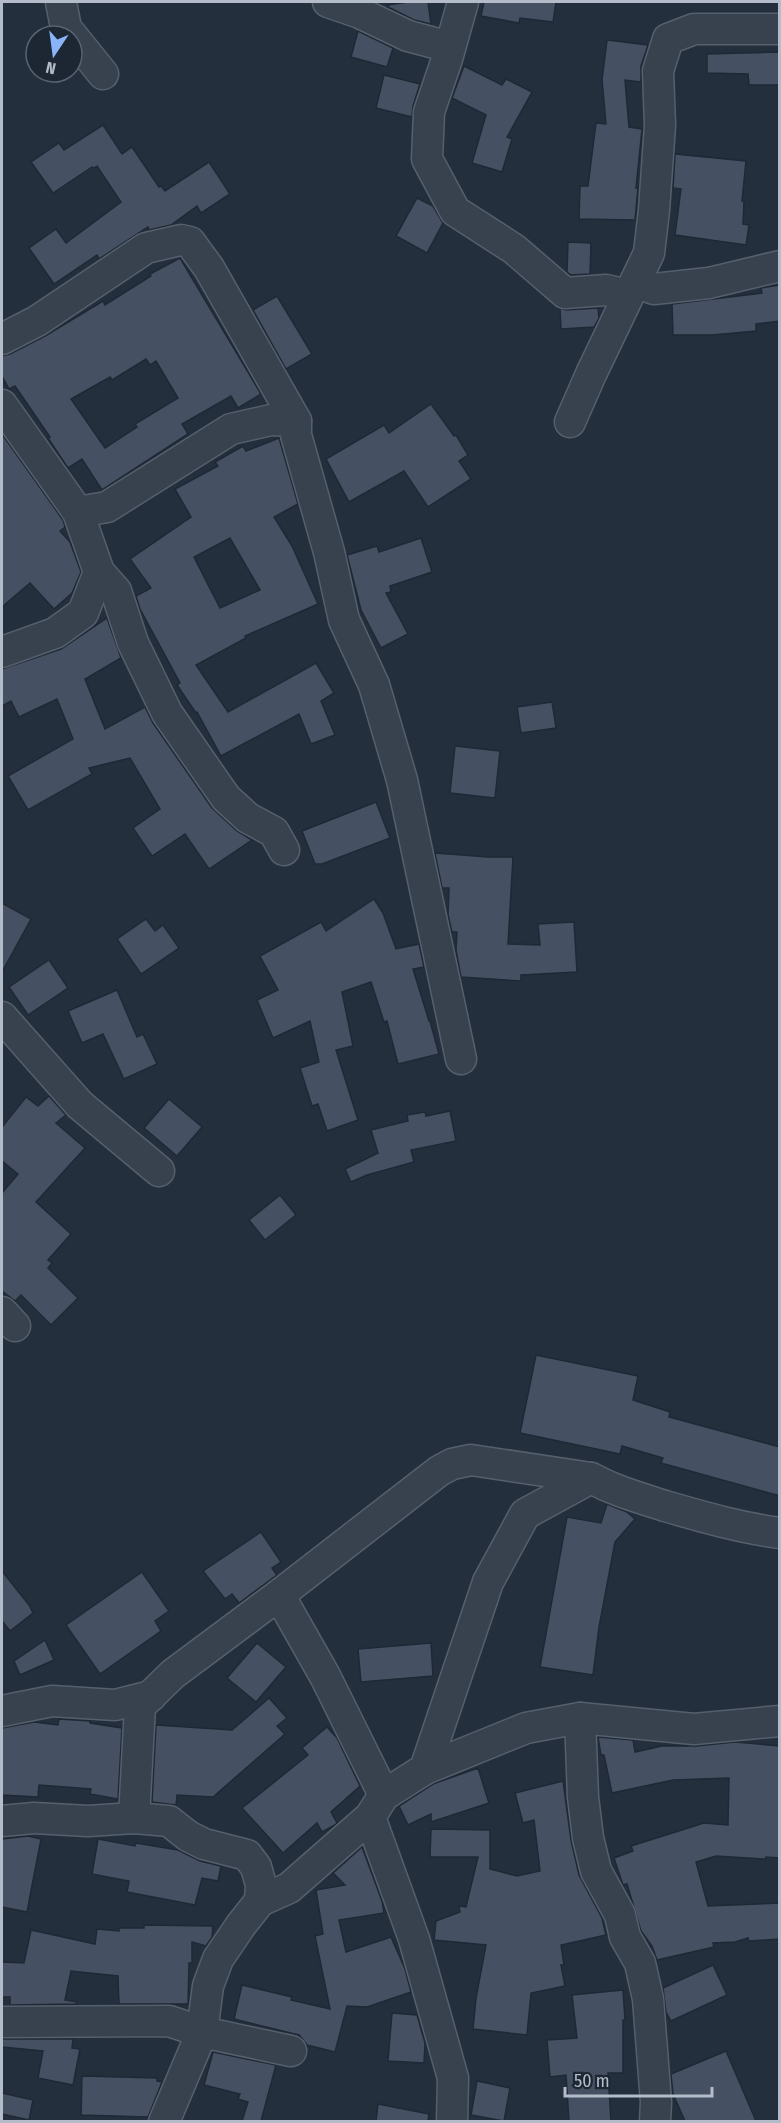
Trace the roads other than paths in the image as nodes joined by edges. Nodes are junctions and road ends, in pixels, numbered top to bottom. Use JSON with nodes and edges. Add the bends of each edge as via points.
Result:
{"nodes":[{"id":1,"x":61,"y":2,"type":"edge"},
{"id":2,"x":328,"y":2,"type":"edge"},
{"id":3,"x":463,"y":2,"type":"edge"},
{"id":4,"x":780,"y":29,"type":"edge"},
{"id":5,"x":450,"y":47,"type":"junction"},
{"id":6,"x":104,"y":74,"type":"dead end"},
{"id":7,"x":780,"y":266,"type":"edge"},
{"id":8,"x":632,"y":289,"type":"junction"},
{"id":9,"x":2,"y":339,"type":"edge"},
{"id":10,"x":2,"y":405,"type":"edge"},
{"id":11,"x":296,"y":421,"type":"junction"},
{"id":12,"x":570,"y":423,"type":"dead end"},
{"id":13,"x":78,"y":512,"type":"junction"},
{"id":14,"x":108,"y":582,"type":"junction"},
{"id":15,"x":2,"y":652,"type":"edge"},
{"id":16,"x":284,"y":850,"type":"dead end"},
{"id":17,"x":2,"y":1017,"type":"edge"},
{"id":18,"x":461,"y":1059,"type":"dead end"},
{"id":19,"x":159,"y":1171,"type":"dead end"},
{"id":20,"x":591,"y":1478,"type":"junction"},
{"id":21,"x":780,"y":1533,"type":"edge"},
{"id":22,"x":279,"y":1595,"type":"junction"},
{"id":23,"x":151,"y":1696,"type":"junction"},
{"id":24,"x":2,"y":1711,"type":"edge"},
{"id":25,"x":580,"y":1718,"type":"junction"},
{"id":26,"x":780,"y":1721,"type":"edge"},
{"id":27,"x":425,"y":1769,"type":"junction"},
{"id":28,"x":377,"y":1806,"type":"junction"},
{"id":29,"x":135,"y":1818,"type":"junction"},
{"id":30,"x":2,"y":1821,"type":"edge"},
{"id":31,"x":256,"y":1867,"type":"junction"},
{"id":32,"x":289,"y":1888,"type":"junction"},
{"id":33,"x":260,"y":1900,"type":"junction"},
{"id":34,"x":2,"y":2022,"type":"edge"},
{"id":35,"x":202,"y":2032,"type":"junction"},
{"id":36,"x":291,"y":2051,"type":"dead end"},
{"id":37,"x":164,"y":2121,"type":"edge"},
{"id":38,"x":452,"y":2121,"type":"edge"},
{"id":39,"x":655,"y":2121,"type":"edge"}],
"edges":[{"from":1,"to":6,"type":"street","via":[[66,28]]},
{"from":2,"to":5,"type":"street","via":[[408,36]]},
{"from":3,"to":5,"type":"street"},
{"from":4,"to":8,"type":"street","via":[[694,29],[668,39],[658,71],[660,125],[649,253]]},
{"from":5,"to":8,"type":"street","via":[[429,112],[428,159],[455,211],[514,249],[565,293]]},
{"from":7,"to":8,"type":"street","via":[[709,283]]},
{"from":8,"to":12,"type":"street"},
{"from":9,"to":11,"type":"street","via":[[37,321],[147,248],[181,240],[190,242],[209,268]]},
{"from":10,"to":13,"type":"street"},
{"from":11,"to":13,"type":"street","via":[[271,420],[231,429],[107,507]]},
{"from":11,"to":18,"type":"street","via":[[296,435],[334,569],[344,620],[374,685],[402,780]]},
{"from":13,"to":14,"type":"street"},
{"from":14,"to":15,"type":"street","via":[[83,613],[55,633]]},
{"from":14,"to":16,"type":"street","via":[[167,713],[226,798],[248,818],[274,832]]},
{"from":17,"to":19,"type":"street","via":[[80,1105]]},
{"from":20,"to":21,"type":"street","via":[[615,1491],[704,1518]]},
{"from":20,"to":22,"type":"street","via":[[471,1460],[452,1464]]},
{"from":20,"to":27,"type":"street","via":[[525,1514],[488,1582]]},
{"from":22,"to":23,"type":"street","via":[[173,1674]]},
{"from":22,"to":28,"type":"street","via":[[325,1676]]},
{"from":23,"to":24,"type":"street","via":[[115,1705],[52,1701]]},
{"from":23,"to":29,"type":"street","via":[[140,1706]]},
{"from":25,"to":26,"type":"street","via":[[694,1729]]},
{"from":25,"to":27,"type":"street","via":[[526,1728]]},
{"from":25,"to":39,"type":"street","via":[[588,1838],[596,1871],[640,1963],[648,1999]]},
{"from":27,"to":28,"type":"street"},
{"from":28,"to":32,"type":"street"},
{"from":28,"to":38,"type":"street","via":[[453,2078]]},
{"from":29,"to":30,"type":"street"},
{"from":29,"to":31,"type":"street","via":[[169,1821],[204,1844],[247,1855]]},
{"from":31,"to":32,"type":"street"},
{"from":31,"to":33,"type":"street"},
{"from":32,"to":33,"type":"street"},
{"from":33,"to":35,"type":"street","via":[[218,1959],[208,1986]]},
{"from":34,"to":35,"type":"street","via":[[169,2021]]},
{"from":35,"to":36,"type":"street"},
{"from":35,"to":37,"type":"street"}]}
